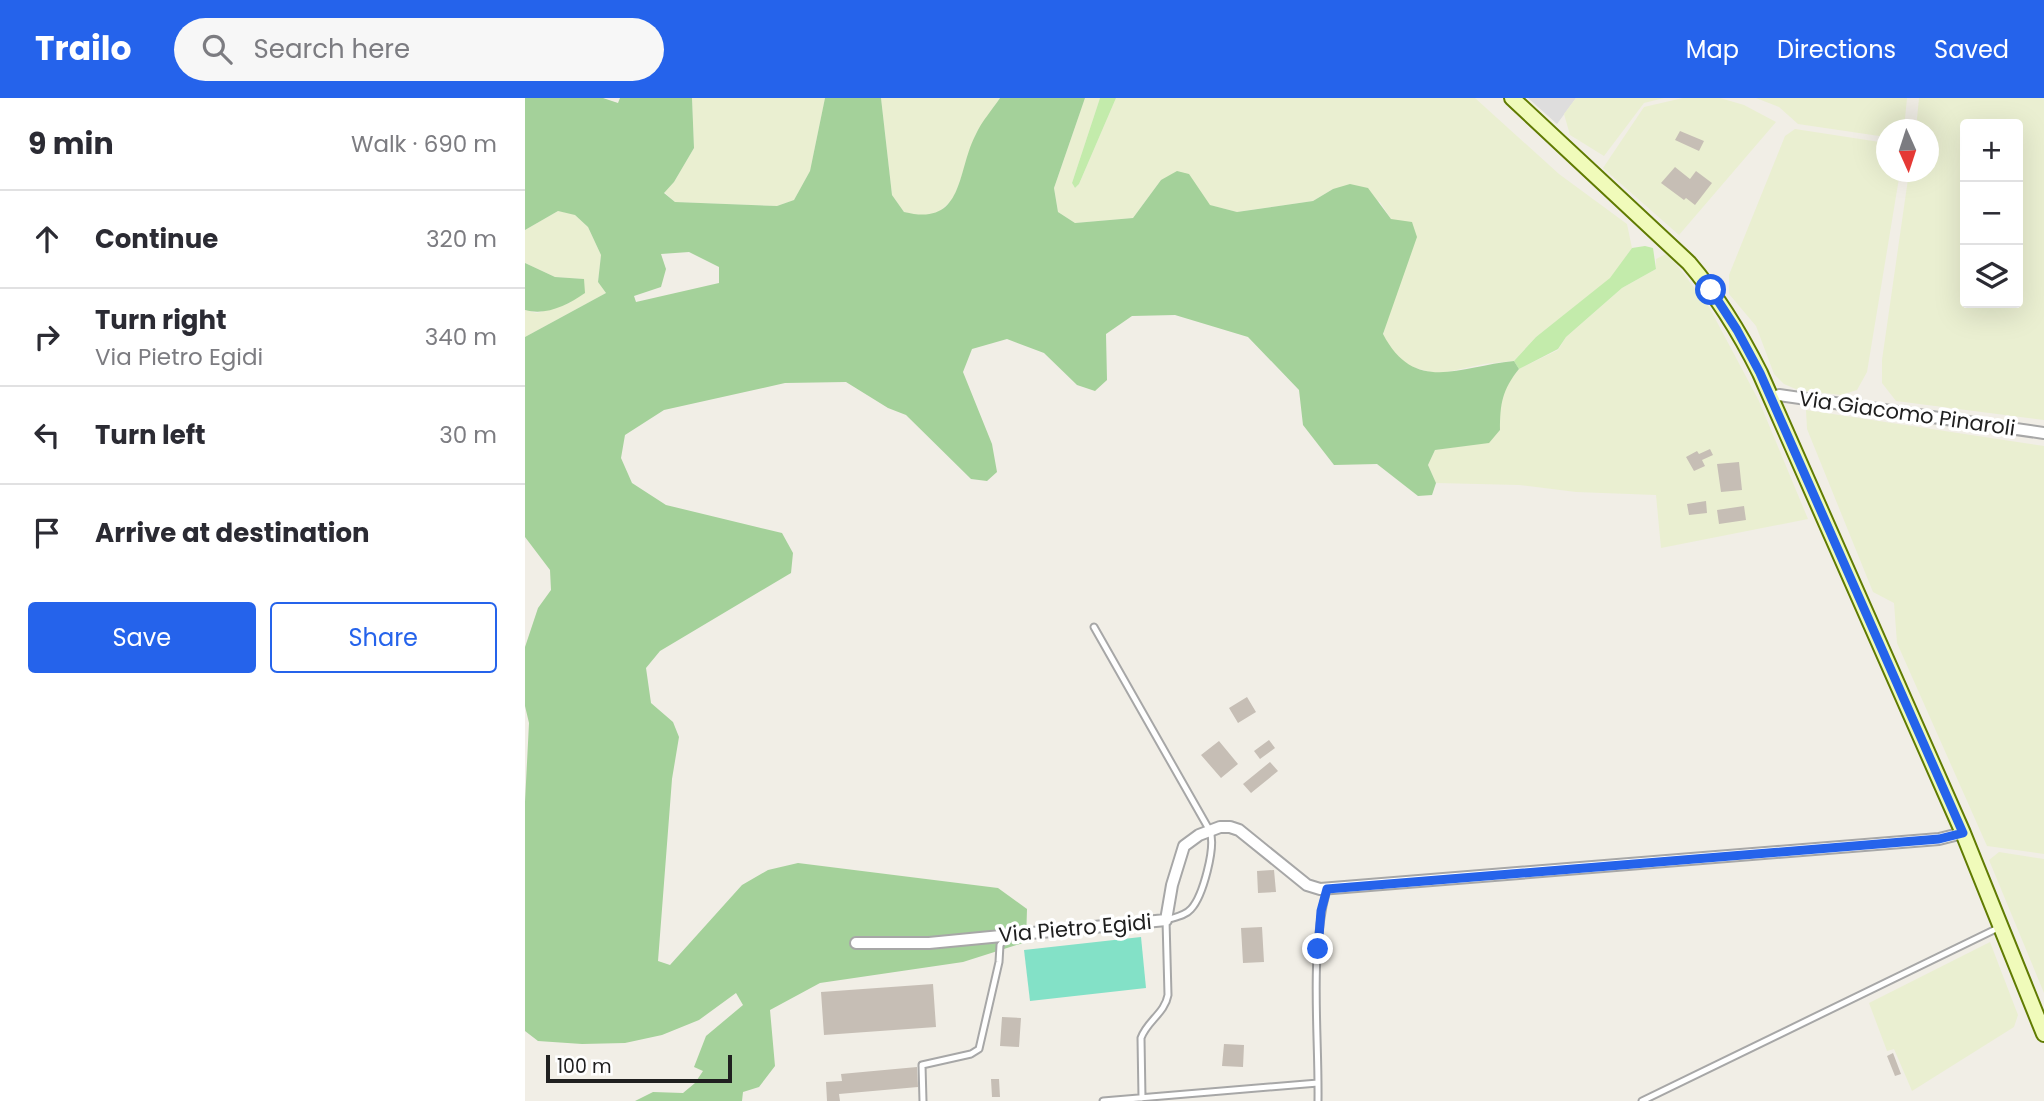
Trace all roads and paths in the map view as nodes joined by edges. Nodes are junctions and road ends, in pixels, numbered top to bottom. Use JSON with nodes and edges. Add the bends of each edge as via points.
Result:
{"nodes":[{"id":1,"x":1512,"y":98,"type":"edge"},
{"id":2,"x":1771,"y":399,"type":"junction"},
{"id":3,"x":2044,"y":433,"type":"edge"},
{"id":4,"x":1094,"y":627,"type":"dead end"},
{"id":5,"x":1210,"y":831,"type":"junction"},
{"id":6,"x":1963,"y":833,"type":"junction"},
{"id":7,"x":1327,"y":889,"type":"junction"},
{"id":8,"x":1167,"y":920,"type":"junction"},
{"id":9,"x":2001,"y":927,"type":"junction"},
{"id":10,"x":1008,"y":934,"type":"junction"},
{"id":11,"x":856,"y":943,"type":"dead end"},
{"id":12,"x":2044,"y":1034,"type":"edge"},
{"id":13,"x":1318,"y":1083,"type":"junction"},
{"id":14,"x":1142,"y":1098,"type":"junction"},
{"id":15,"x":923,"y":1101,"type":"edge"},
{"id":16,"x":1103,"y":1101,"type":"edge"},
{"id":17,"x":1318,"y":1101,"type":"edge"},
{"id":18,"x":1642,"y":1101,"type":"edge"}],
"edges":[{"from":1,"to":2,"type":"main road","via":[[1689,263],[1737,330]]},
{"from":2,"to":3,"type":"street","name":"Via Giacomo Pinaroli","via":[[1779,395]]},
{"from":2,"to":6,"type":"main road"},
{"from":4,"to":5,"type":"lane"},
{"from":5,"to":7,"type":"street","via":[[1240,830],[1307,885]]},
{"from":5,"to":8,"type":"street","name":"Via Pietro Egidi","via":[[1181,852]]},
{"from":5,"to":8,"type":"lane","via":[[1211,859],[1195,905]]},
{"from":6,"to":7,"type":"street","via":[[1939,839]]},
{"from":6,"to":9,"type":"main road"},
{"from":7,"to":13,"type":"lane","via":[[1318,949]]},
{"from":8,"to":10,"type":"street","name":"Via Pietro Egidi"},
{"from":8,"to":14,"type":"lane","via":[[1167,1003],[1141,1038]]},
{"from":9,"to":12,"type":"main road"},
{"from":9,"to":18,"type":"lane"},
{"from":10,"to":11,"type":"street","name":"Via Pietro Egidi","via":[[929,943]]},
{"from":10,"to":15,"type":"lane","via":[[1000,945],[979,1049],[922,1065]]},
{"from":13,"to":14,"type":"lane"},
{"from":13,"to":17,"type":"lane"},
{"from":14,"to":16,"type":"lane"}]}
